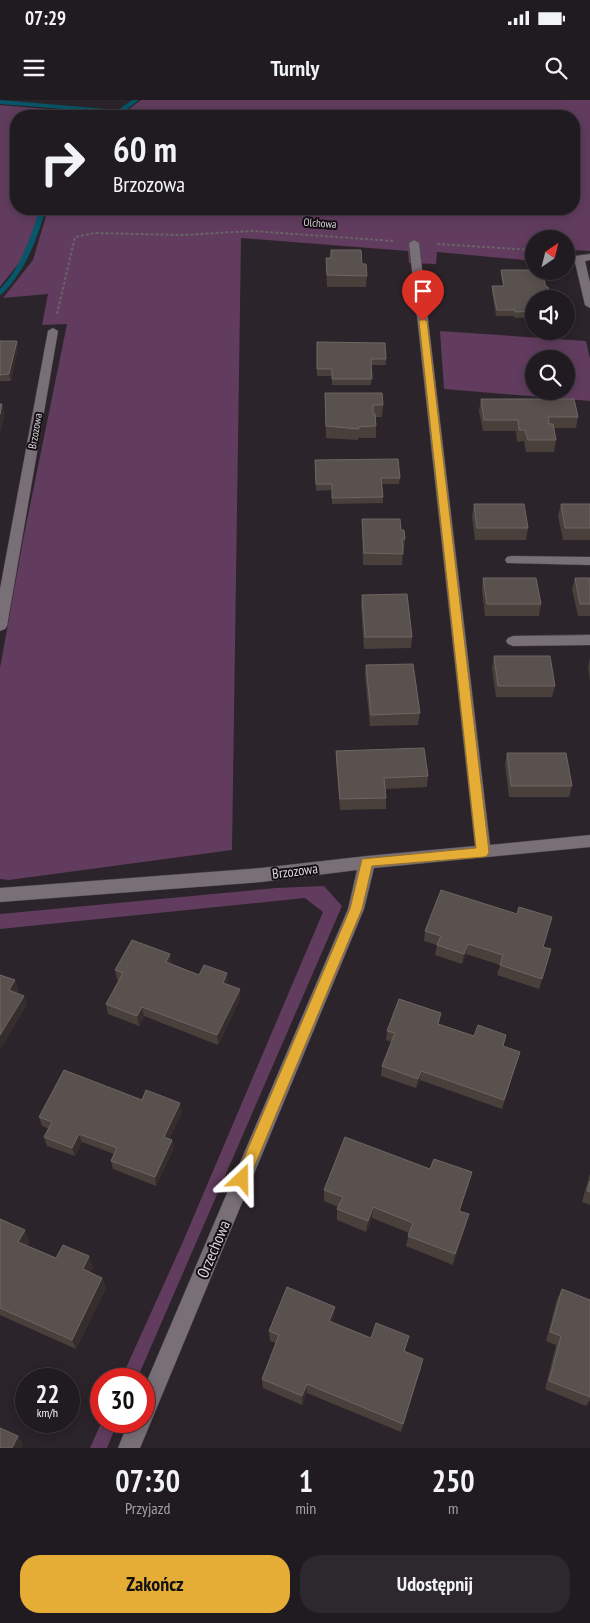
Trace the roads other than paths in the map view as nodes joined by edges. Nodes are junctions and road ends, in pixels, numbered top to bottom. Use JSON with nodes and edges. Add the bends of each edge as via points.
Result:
{"nodes":[{"id":1,"x":414,"y":243,"type":"road end"},
{"id":2,"x":590,"y":257,"type":"edge"},
{"id":3,"x":590,"y":305,"type":"edge"},
{"id":4,"x":53,"y":331,"type":"road end"},
{"id":5,"x":512,"y":560,"type":"dead end"},
{"id":6,"x":590,"y":561,"type":"edge"},
{"id":7,"x":0,"y":626,"type":"edge"},
{"id":8,"x":590,"y":640,"type":"edge"},
{"id":9,"x":513,"y":641,"type":"dead end"},
{"id":10,"x":590,"y":840,"type":"edge"},
{"id":11,"x":483,"y":852,"type":"junction"},
{"id":12,"x":367,"y":862,"type":"junction"},
{"id":13,"x":0,"y":895,"type":"edge"},
{"id":14,"x":155,"y":1386,"type":"edge"},
{"id":15,"x":135,"y":1433,"type":"edge"},
{"id":16,"x":129,"y":1448,"type":"edge"}],
"edges":[{"from":1,"to":11,"type":"street"},
{"from":2,"to":3,"type":"street","via":[[578,258]]},
{"from":4,"to":7,"type":"street","name":"Brzozowa"},
{"from":5,"to":6,"type":"street"},
{"from":8,"to":9,"type":"street"},
{"from":10,"to":11,"type":"street","name":"Brzozowa"},
{"from":11,"to":12,"type":"street","name":"Brzozowa"},
{"from":12,"to":13,"type":"street","name":"Brzozowa","via":[[261,875]]},
{"from":12,"to":14,"type":"street","name":"Orzechowa","via":[[356,909]]},
{"from":15,"to":16,"type":"street"}]}
